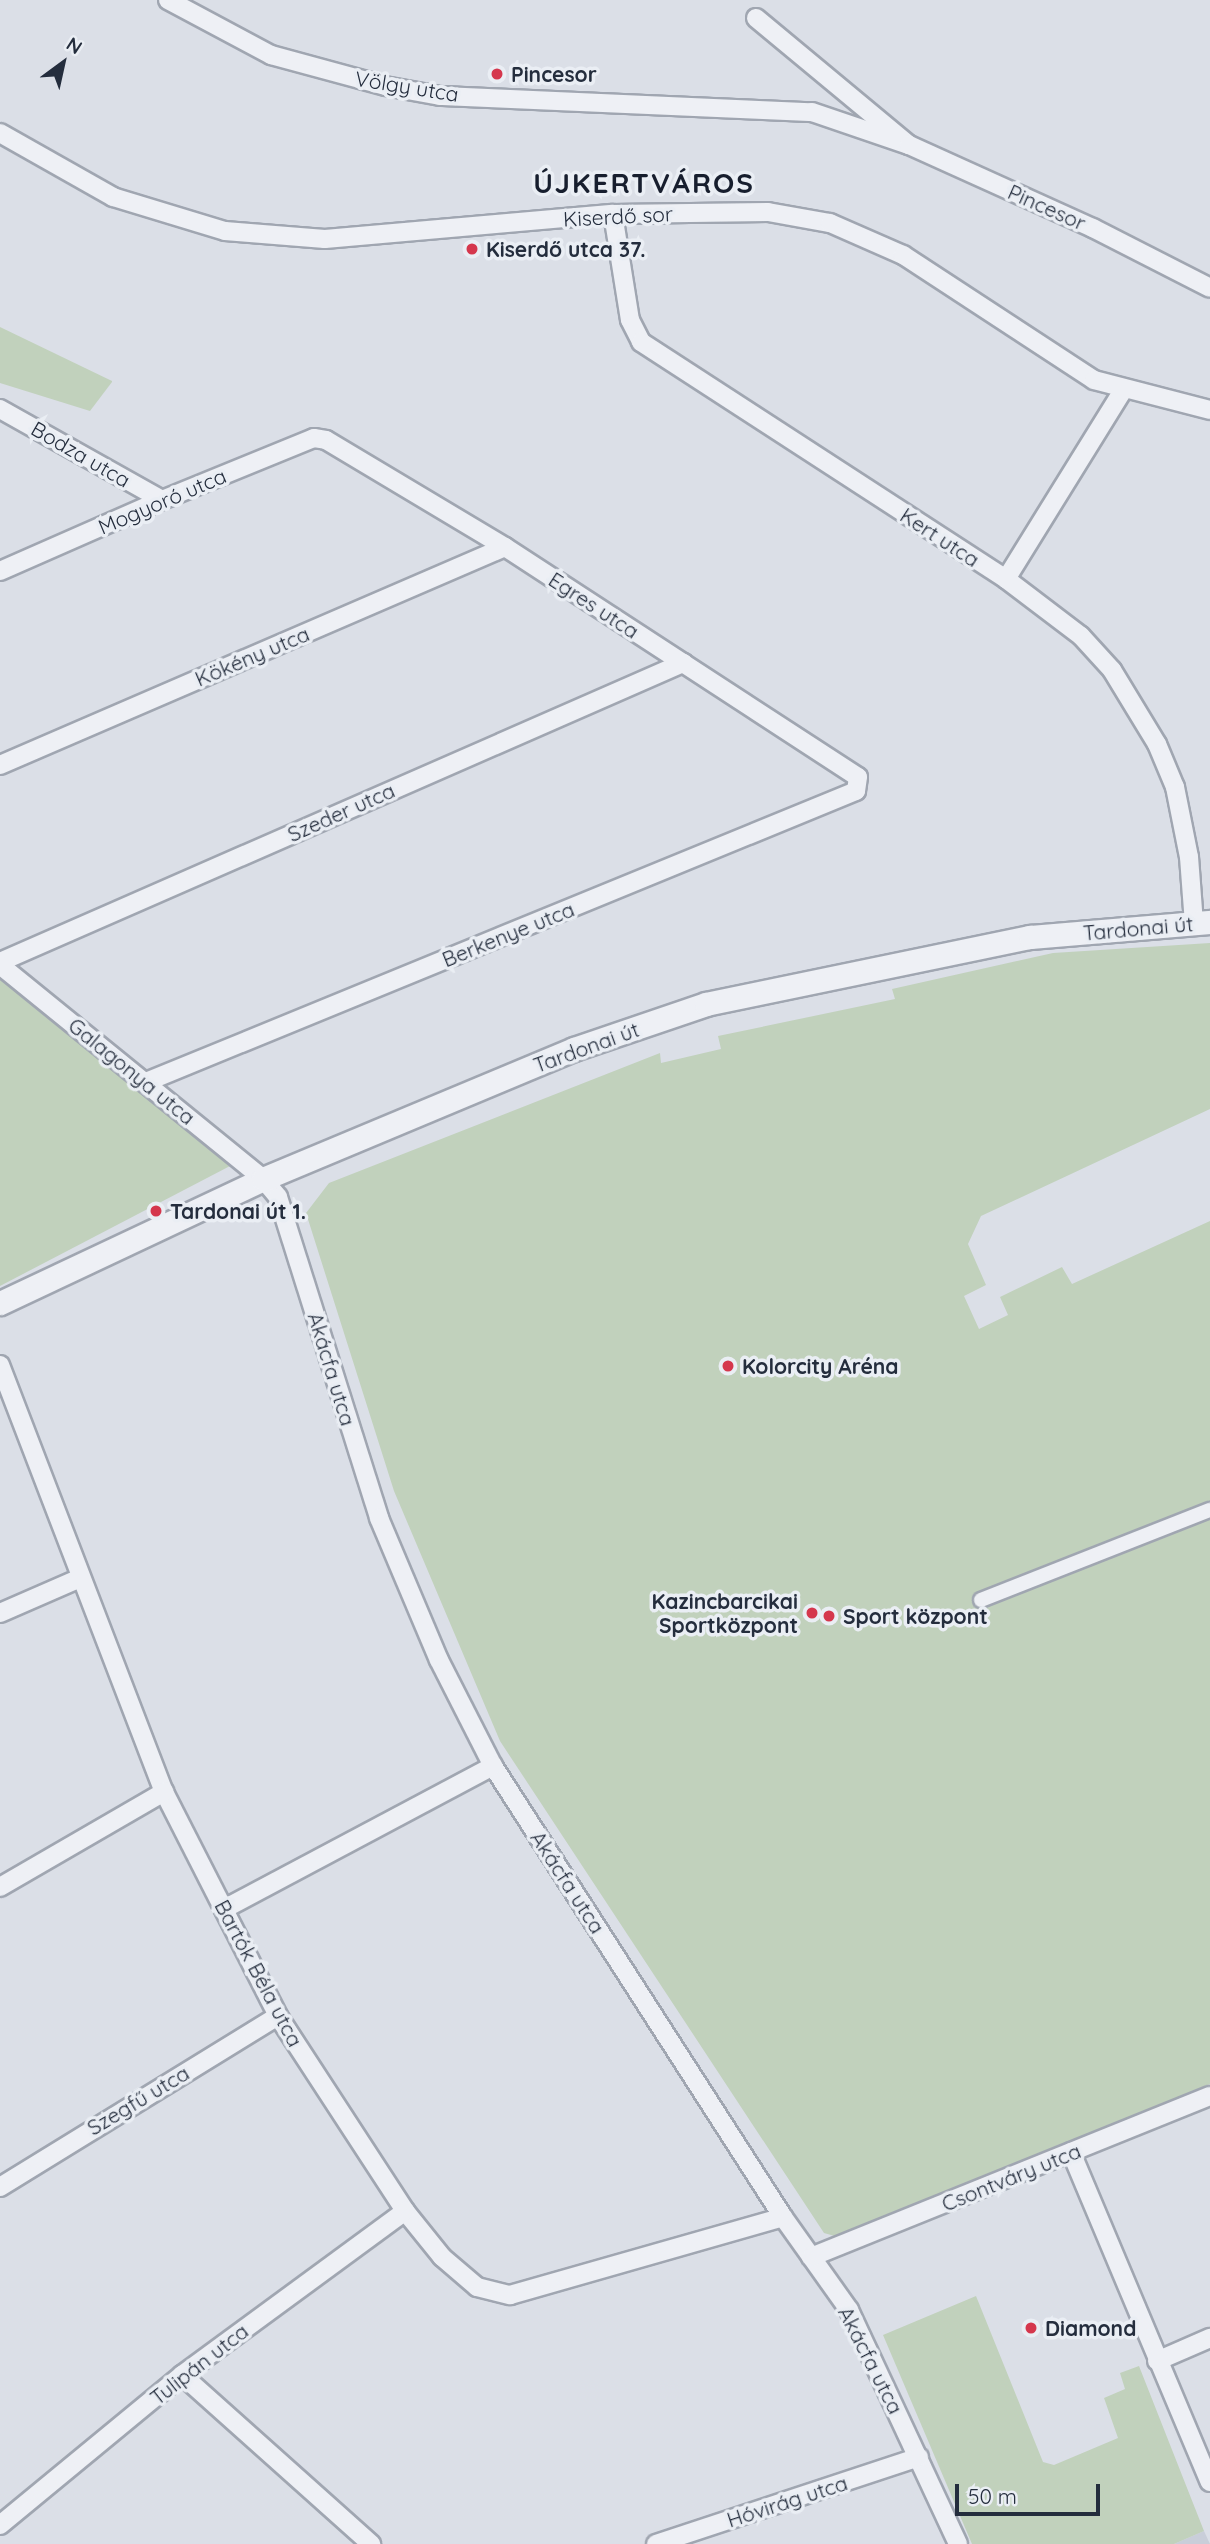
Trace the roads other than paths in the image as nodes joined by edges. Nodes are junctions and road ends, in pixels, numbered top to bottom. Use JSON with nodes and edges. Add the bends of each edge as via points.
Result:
{"nodes":[{"id":1,"x":168,"y":0,"type":"edge"},
{"id":2,"x":756,"y":18,"type":"dead end"},
{"id":3,"x":0,"y":133,"type":"edge"},
{"id":4,"x":909,"y":145,"type":"junction"},
{"id":5,"x":613,"y":214,"type":"junction"},
{"id":6,"x":1210,"y":288,"type":"edge"},
{"id":7,"x":1124,"y":388,"type":"junction"},
{"id":8,"x":0,"y":410,"type":"edge"},
{"id":9,"x":1210,"y":411,"type":"edge"},
{"id":10,"x":326,"y":440,"type":"joint"},
{"id":11,"x":162,"y":500,"type":"junction"},
{"id":12,"x":505,"y":547,"type":"junction"},
{"id":13,"x":0,"y":571,"type":"edge"},
{"id":14,"x":1006,"y":579,"type":"junction"},
{"id":15,"x":683,"y":663,"type":"junction"},
{"id":16,"x":0,"y":765,"type":"edge"},
{"id":17,"x":858,"y":777,"type":"joint"},
{"id":18,"x":1202,"y":923,"type":"edge"},
{"id":19,"x":0,"y":964,"type":"edge"},
{"id":20,"x":146,"y":1082,"type":"junction"},
{"id":21,"x":263,"y":1179,"type":"junction"},
{"id":22,"x":0,"y":1303,"type":"edge"},
{"id":23,"x":0,"y":1365,"type":"edge"},
{"id":24,"x":1210,"y":1510,"type":"edge"},
{"id":25,"x":80,"y":1578,"type":"junction"},
{"id":26,"x":981,"y":1600,"type":"dead end"},
{"id":27,"x":0,"y":1613,"type":"edge"},
{"id":28,"x":493,"y":1766,"type":"junction"},
{"id":29,"x":164,"y":1792,"type":"junction"},
{"id":30,"x":0,"y":1887,"type":"edge"},
{"id":31,"x":224,"y":1909,"type":"junction"},
{"id":32,"x":278,"y":2016,"type":"junction"},
{"id":33,"x":1210,"y":2096,"type":"edge"},
{"id":34,"x":1071,"y":2152,"type":"junction"},
{"id":35,"x":0,"y":2187,"type":"edge"},
{"id":36,"x":405,"y":2211,"type":"junction"},
{"id":37,"x":783,"y":2217,"type":"junction"},
{"id":38,"x":811,"y":2257,"type":"junction"},
{"id":39,"x":1210,"y":2338,"type":"edge"},
{"id":40,"x":1157,"y":2361,"type":"junction"},
{"id":41,"x":183,"y":2375,"type":"junction"},
{"id":42,"x":919,"y":2457,"type":"junction"},
{"id":43,"x":1210,"y":2482,"type":"edge"},
{"id":44,"x":0,"y":2525,"type":"edge"},
{"id":45,"x":371,"y":2544,"type":"edge"},
{"id":46,"x":656,"y":2544,"type":"edge"},
{"id":47,"x":958,"y":2544,"type":"edge"}],
"edges":[{"from":1,"to":4,"type":"street","name":"Völgy utca","via":[[271,55],[385,86],[440,96],[812,112]]},
{"from":2,"to":4,"type":"street","name":"Pincesor"},
{"from":3,"to":5,"type":"street","name":"Kiserdő sor","via":[[113,197],[225,231],[325,239]]},
{"from":4,"to":6,"type":"street","name":"Pincesor","via":[[1093,228]]},
{"from":5,"to":7,"type":"street","name":"Kiserdő sor","via":[[768,212],[830,223],[903,255],[1094,380]]},
{"from":5,"to":14,"type":"street","name":"Kert utca","via":[[629,320],[641,342]]},
{"from":7,"to":9,"type":"street","name":"Kiserdő sor"},
{"from":7,"to":14,"type":"street"},
{"from":8,"to":11,"type":"street","name":"Bodza utca"},
{"from":10,"to":11,"type":"street","name":"Mogyoró utca","via":[[314,438]]},
{"from":10,"to":12,"type":"street","name":"Egres utca"},
{"from":11,"to":13,"type":"street","name":"Mogyoró utca"},
{"from":12,"to":15,"type":"street","name":"Egres utca"},
{"from":12,"to":16,"type":"street","name":"Kökény utca"},
{"from":14,"to":18,"type":"street","name":"Kert utca","via":[[1081,636],[1112,670],[1157,744],[1175,787]]},
{"from":15,"to":17,"type":"street","name":"Egres utca"},
{"from":15,"to":19,"type":"street","name":"Szeder utca"},
{"from":17,"to":20,"type":"street","name":"Berkenye utca","via":[[856,791]]},
{"from":18,"to":21,"type":"street","name":"Tardonai út","via":[[1030,937],[706,1004],[574,1049]]},
{"from":19,"to":20,"type":"street","name":"Galagonya utca"},
{"from":20,"to":21,"type":"street","name":"Galagonya utca"},
{"from":21,"to":22,"type":"street","name":"Tardonai út"},
{"from":21,"to":28,"type":"street","name":"Akácfa utca","via":[[278,1196],[392,1552],[439,1660]]},
{"from":23,"to":25,"type":"street","name":"Bartók Béla utca"},
{"from":24,"to":26,"type":"street"},
{"from":25,"to":27,"type":"street"},
{"from":25,"to":29,"type":"street","name":"Bartók Béla utca"},
{"from":28,"to":31,"type":"street"},
{"from":28,"to":37,"type":"street","name":"Akácfa utca"},
{"from":29,"to":30,"type":"street"},
{"from":29,"to":31,"type":"street","name":"Bartók Béla utca"},
{"from":31,"to":32,"type":"street","name":"Bartók Béla utca"},
{"from":32,"to":35,"type":"street","name":"Szegfű utca"},
{"from":32,"to":36,"type":"street","name":"Bartók Béla utca"},
{"from":33,"to":34,"type":"street","name":"Csontváry utca"},
{"from":34,"to":38,"type":"street","name":"Csontváry utca"},
{"from":34,"to":40,"type":"street"},
{"from":36,"to":37,"type":"street","name":"Bartók Béla utca","via":[[464,2279],[510,2295]]},
{"from":36,"to":41,"type":"street","name":"Tulipán utca"},
{"from":37,"to":38,"type":"street","name":"Akácfa utca"},
{"from":38,"to":42,"type":"street","name":"Akácfa utca","via":[[849,2310]]},
{"from":39,"to":40,"type":"street"},
{"from":40,"to":43,"type":"street"},
{"from":41,"to":44,"type":"street","name":"Tulipán utca"},
{"from":41,"to":45,"type":"street"},
{"from":42,"to":46,"type":"street","name":"Hóvirág utca"},
{"from":42,"to":47,"type":"street","name":"Akácfa utca"}]}
